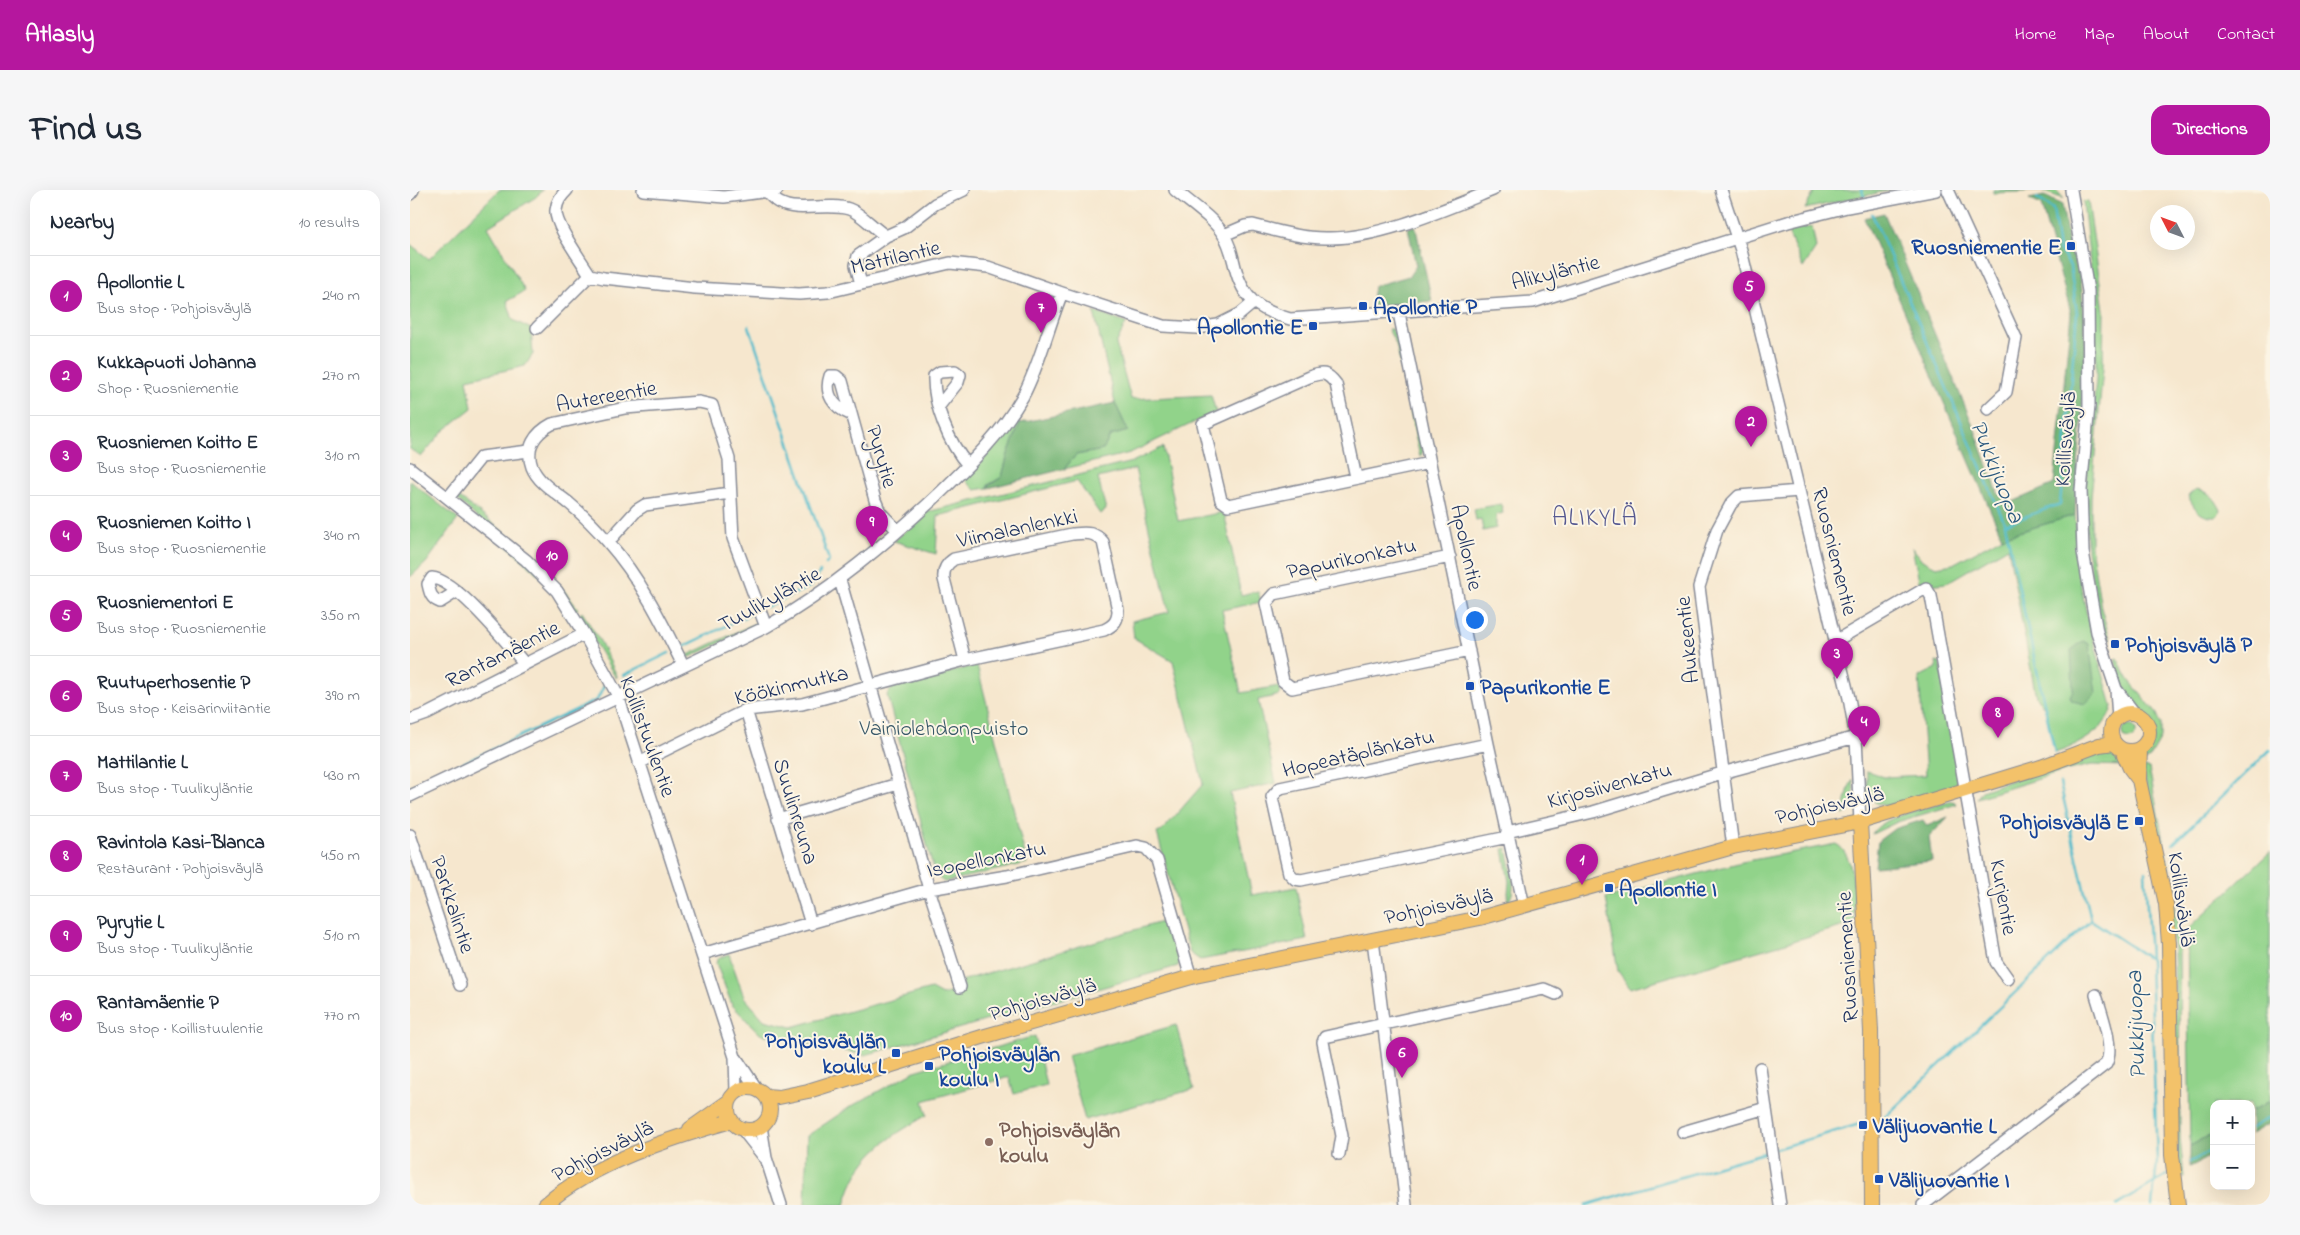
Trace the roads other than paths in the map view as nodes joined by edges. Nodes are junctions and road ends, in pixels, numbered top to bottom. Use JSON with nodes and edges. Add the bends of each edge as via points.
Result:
{"nodes":[{"id":1,"x":413,"y":190,"type":"edge"},
{"id":2,"x":567,"y":190,"type":"edge"},
{"id":3,"x":643,"y":190,"type":"edge"},
{"id":4,"x":964,"y":190,"type":"edge"},
{"id":5,"x":1174,"y":190,"type":"edge"},
{"id":6,"x":1493,"y":190,"type":"edge"},
{"id":7,"x":1720,"y":190,"type":"edge"},
{"id":8,"x":1936,"y":190,"type":"edge"},
{"id":9,"x":1948,"y":190,"type":"edge"},
{"id":10,"x":2071,"y":190,"type":"edge"},
{"id":11,"x":772,"y":191,"type":"edge"},
{"id":12,"x":410,"y":194,"type":"edge"},
{"id":13,"x":1224,"y":235,"type":"junction"},
{"id":14,"x":886,"y":236,"type":"junction"},
{"id":15,"x":1737,"y":237,"type":"junction"},
{"id":16,"x":590,"y":275,"type":"junction"},
{"id":17,"x":861,"y":284,"type":"junction"},
{"id":18,"x":1062,"y":293,"type":"junction"},
{"id":19,"x":1253,"y":304,"type":"junction"},
{"id":20,"x":1399,"y":312,"type":"junction"},
{"id":21,"x":537,"y":328,"type":"dead end"},
{"id":22,"x":939,"y":406,"type":"dead end"},
{"id":23,"x":1988,"y":408,"type":"dead end"},
{"id":24,"x":850,"y":414,"type":"dead end"},
{"id":25,"x":529,"y":451,"type":"junction"},
{"id":26,"x":1430,"y":463,"type":"junction"},
{"id":27,"x":968,"y":465,"type":"junction"},
{"id":28,"x":410,"y":468,"type":"edge"},
{"id":29,"x":1356,"y":477,"type":"junction"},
{"id":30,"x":1799,"y":491,"type":"junction"},
{"id":31,"x":730,"y":492,"type":"junction"},
{"id":32,"x":448,"y":498,"type":"junction"},
{"id":33,"x":898,"y":531,"type":"junction"},
{"id":34,"x":608,"y":542,"type":"junction"},
{"id":35,"x":1450,"y":557,"type":"junction"},
{"id":36,"x":840,"y":580,"type":"junction"},
{"id":37,"x":456,"y":592,"type":"dead end"},
{"id":38,"x":766,"y":627,"type":"junction"},
{"id":39,"x":584,"y":634,"type":"junction"},
{"id":40,"x":1837,"y":640,"type":"junction"},
{"id":41,"x":1468,"y":651,"type":"junction"},
{"id":42,"x":965,"y":660,"type":"junction"},
{"id":43,"x":524,"y":663,"type":"junction"},
{"id":44,"x":683,"y":665,"type":"junction"},
{"id":45,"x":871,"y":684,"type":"junction"},
{"id":46,"x":2116,"y":689,"type":"junction"},
{"id":47,"x":618,"y":696,"type":"junction"},
{"id":48,"x":746,"y":710,"type":"junction"},
{"id":49,"x":2136,"y":715,"type":"junction"},
{"id":50,"x":410,"y":720,"type":"edge"},
{"id":51,"x":2115,"y":722,"type":"junction"},
{"id":52,"x":1856,"y":737,"type":"junction"},
{"id":53,"x":1488,"y":744,"type":"junction"},
{"id":54,"x":2118,"y":746,"type":"junction"},
{"id":55,"x":2140,"y":748,"type":"junction"},
{"id":56,"x":2074,"y":754,"type":"junction"},
{"id":57,"x":639,"y":763,"type":"junction"},
{"id":58,"x":1722,"y":773,"type":"junction"},
{"id":59,"x":2139,"y":780,"type":"junction"},
{"id":60,"x":898,"y":784,"type":"junction"},
{"id":61,"x":1967,"y":789,"type":"junction"},
{"id":62,"x":410,"y":796,"type":"edge"},
{"id":63,"x":778,"y":819,"type":"junction"},
{"id":64,"x":1860,"y":822,"type":"junction"},
{"id":65,"x":1507,"y":834,"type":"junction"},
{"id":66,"x":410,"y":835,"type":"edge"},
{"id":67,"x":1733,"y":847,"type":"junction"},
{"id":68,"x":929,"y":889,"type":"junction"},
{"id":69,"x":1524,"y":906,"type":"junction"},
{"id":70,"x":811,"y":924,"type":"junction"},
{"id":71,"x":1373,"y":940,"type":"junction"},
{"id":72,"x":702,"y":954,"type":"junction"},
{"id":73,"x":1191,"y":978,"type":"junction"},
{"id":74,"x":2008,"y":979,"type":"dead end"},
{"id":75,"x":460,"y":985,"type":"dead end"},
{"id":76,"x":960,"y":987,"type":"dead end"},
{"id":77,"x":1556,"y":994,"type":"dead end"},
{"id":78,"x":2096,"y":995,"type":"dead end"},
{"id":79,"x":1384,"y":1023,"type":"junction"},
{"id":80,"x":735,"y":1057,"type":"junction"},
{"id":81,"x":1760,"y":1068,"type":"dead end"},
{"id":82,"x":808,"y":1091,"type":"junction"},
{"id":83,"x":761,"y":1092,"type":"junction"},
{"id":84,"x":732,"y":1096,"type":"junction"},
{"id":85,"x":1766,"y":1108,"type":"junction"},
{"id":86,"x":765,"y":1121,"type":"junction"},
{"id":87,"x":736,"y":1125,"type":"junction"},
{"id":88,"x":1683,"y":1132,"type":"dead end"},
{"id":89,"x":681,"y":1135,"type":"junction"},
{"id":90,"x":1339,"y":1154,"type":"dead end"},
{"id":91,"x":766,"y":1158,"type":"junction"},
{"id":92,"x":544,"y":1205,"type":"edge"},
{"id":93,"x":781,"y":1205,"type":"edge"},
{"id":94,"x":1406,"y":1205,"type":"edge"},
{"id":95,"x":1780,"y":1205,"type":"edge"},
{"id":96,"x":1872,"y":1205,"type":"edge"},
{"id":97,"x":1923,"y":1205,"type":"edge"},
{"id":98,"x":2178,"y":1205,"type":"edge"}],
"edges":[{"from":1,"to":12,"type":"street"},
{"from":2,"to":16,"type":"street","via":[[558,199],[555,212]]},
{"from":3,"to":11,"type":"street","via":[[724,197]]},
{"from":4,"to":14,"type":"street","via":[[935,204],[904,228]]},
{"from":5,"to":13,"type":"street"},
{"from":6,"to":13,"type":"street","via":[[1412,222],[1364,233],[1327,239],[1245,226]]},
{"from":7,"to":15,"type":"street","name":"Ruosniementie"},
{"from":8,"to":15,"type":"street","via":[[1838,209]]},
{"from":9,"to":23,"type":"street","via":[[2016,338],[2006,392]]},
{"from":10,"to":46,"type":"street","name":"Koillisväylä","via":[[2088,291],[2089,406],[2081,490],[2083,552],[2097,632]]},
{"from":11,"to":14,"type":"street","via":[[780,204],[847,208]]},
{"from":13,"to":19,"type":"street","via":[[1237,276]]},
{"from":14,"to":17,"type":"street","via":[[858,256],[856,265]]},
{"from":15,"to":20,"type":"street","name":"Alikyläntie","via":[[1534,302]]},
{"from":15,"to":30,"type":"street","name":"Ruosniementie"},
{"from":16,"to":17,"type":"street","name":"Mattilantie","via":[[695,288],[799,294],[828,292]]},
{"from":16,"to":21,"type":"street"},
{"from":17,"to":18,"type":"street","name":"Mattilantie","via":[[950,263],[988,266]]},
{"from":18,"to":19,"type":"street","name":"Mattilantie","via":[[1163,326],[1197,328],[1230,320]]},
{"from":18,"to":27,"type":"street","name":"Tuulikyläntie","via":[[1024,394],[1007,421]]},
{"from":19,"to":20,"type":"street","name":"Alikyläntie","via":[[1271,314],[1290,319]]},
{"from":20,"to":26,"type":"street","name":"Apollontie"},
{"from":22,"to":27,"type":"street","via":[[949,441]]},
{"from":24,"to":33,"type":"street","name":"Pyrytie","via":[[875,500],[880,512]]},
{"from":25,"to":31,"type":"street","name":"Autereentie","via":[[534,439],[552,424],[625,408],[699,402],[712,405],[716,413],[729,459]]},
{"from":25,"to":32,"type":"street","via":[[481,457]]},
{"from":25,"to":34,"type":"street","via":[[532,468],[543,481]]},
{"from":26,"to":29,"type":"street"},
{"from":26,"to":35,"type":"street","name":"Apollontie"},
{"from":27,"to":33,"type":"street","name":"Tuulikyläntie"},
{"from":28,"to":32,"type":"street","name":"Koillistuulentie"},
{"from":29,"to":29,"type":"street","via":[[1228,505],[1221,500],[1203,424],[1321,372],[1336,384]]},
{"from":30,"to":40,"type":"street","name":"Ruosniementie"},
{"from":30,"to":58,"type":"street","name":"Aukeentie","via":[[1739,496],[1717,530],[1699,587]]},
{"from":31,"to":34,"type":"street","via":[[645,505]]},
{"from":31,"to":38,"type":"street","name":"Autereentie","via":[[734,538]]},
{"from":32,"to":39,"type":"street","name":"Koillistuulentie","via":[[526,560],[558,591]]},
{"from":33,"to":36,"type":"street","name":"Tuulikyläntie"},
{"from":34,"to":44,"type":"street","via":[[645,592]]},
{"from":35,"to":41,"type":"street","name":"Apollontie"},
{"from":35,"to":41,"type":"street","name":"Papurikonkatu","via":[[1274,594],[1266,603],[1282,681],[1292,688]]},
{"from":36,"to":38,"type":"street","name":"Tuulikyläntie"},
{"from":36,"to":45,"type":"street"},
{"from":37,"to":43,"type":"street","via":[[496,630]]},
{"from":38,"to":44,"type":"street","name":"Tuulikyläntie"},
{"from":39,"to":43,"type":"street","name":"Rantamäentie"},
{"from":39,"to":47,"type":"street","name":"Koillistuulentie"},
{"from":40,"to":52,"type":"street","name":"Ruosniementie"},
{"from":40,"to":61,"type":"street","name":"Kurjentie","via":[[1926,588],[1931,596]]},
{"from":41,"to":53,"type":"street","name":"Apollontie"},
{"from":42,"to":42,"type":"street","name":"Viimalanlenkki","via":[[1114,626],[1118,610],[1103,542],[1091,532],[1072,534],[949,562],[944,579]]},
{"from":42,"to":45,"type":"street","name":"Viimalanlenkki"},
{"from":43,"to":50,"type":"street","name":"Rantamäentie"},
{"from":44,"to":47,"type":"street","name":"Tuulikyläntie"},
{"from":45,"to":48,"type":"street","name":"Köökinmutka","via":[[802,704]]},
{"from":45,"to":60,"type":"street"},
{"from":46,"to":49,"type":"street","name":"Koillisväylä"},
{"from":46,"to":51,"type":"street","name":"Koillisväylä"},
{"from":47,"to":57,"type":"street","name":"Koillistuulentie"},
{"from":47,"to":62,"type":"street","name":"Tuulikyläntie"},
{"from":48,"to":57,"type":"street","name":"Köökinmutka"},
{"from":48,"to":63,"type":"street","name":"Suulinreuna"},
{"from":49,"to":51,"type":"main road","via":[[2130,714]]},
{"from":49,"to":55,"type":"main road","via":[[2144,720],[2148,730],[2147,740]]},
{"from":51,"to":54,"type":"main road","via":[[2112,738]]},
{"from":51,"to":56,"type":"main road","name":"Pohjoisväylä"},
{"from":52,"to":58,"type":"street","name":"Kirjosiivenkatu"},
{"from":52,"to":64,"type":"street","name":"Ruosniementie"},
{"from":53,"to":65,"type":"street","name":"Apollontie"},
{"from":53,"to":65,"type":"street","name":"Hopeatäplänkatu","via":[[1280,788],[1272,797],[1289,873],[1301,880]]},
{"from":54,"to":55,"type":"main road","via":[[2134,751]]},
{"from":54,"to":56,"type":"main road","name":"Pohjoisväylä","via":[[2099,745]]},
{"from":54,"to":59,"type":"main road","name":"Koillisväylä"},
{"from":55,"to":59,"type":"main road","name":"Koillisväylä"},
{"from":56,"to":61,"type":"main road","name":"Pohjoisväylä"},
{"from":57,"to":72,"type":"street","name":"Koillistuulentie"},
{"from":58,"to":65,"type":"street","name":"Kirjosiivenkatu"},
{"from":58,"to":67,"type":"street","name":"Aukeentie"},
{"from":59,"to":98,"type":"main road","name":"Koillisväylä","via":[[2166,904],[2172,1156]]},
{"from":60,"to":63,"type":"street"},
{"from":60,"to":68,"type":"street"},
{"from":61,"to":64,"type":"main road","name":"Pohjoisväylä"},
{"from":61,"to":74,"type":"street","name":"Kurjentie","via":[[1996,962]]},
{"from":63,"to":70,"type":"street","name":"Suulinreuna"},
{"from":64,"to":67,"type":"main road","name":"Pohjoisväylä"},
{"from":64,"to":96,"type":"main road","name":"Ruosniementie","via":[[1871,1031]]},
{"from":65,"to":69,"type":"street","name":"Apollontie"},
{"from":66,"to":75,"type":"street","name":"Parkkalintie"},
{"from":67,"to":69,"type":"main road","name":"Pohjoisväylä"},
{"from":68,"to":70,"type":"street","name":"Isopellonkatu"},
{"from":68,"to":73,"type":"street","name":"Isopellonkatu","via":[[1006,876],[1136,846],[1146,848],[1157,860]]},
{"from":68,"to":76,"type":"street"},
{"from":69,"to":71,"type":"main road","name":"Pohjoisväylä"},
{"from":70,"to":72,"type":"street","name":"Isopellonkatu"},
{"from":71,"to":73,"type":"main road","name":"Pohjoisväylä"},
{"from":71,"to":79,"type":"street"},
{"from":72,"to":80,"type":"street","name":"Koillistuulentie"},
{"from":73,"to":82,"type":"main road","name":"Pohjoisväylä","via":[[982,1037]]},
{"from":77,"to":79,"type":"street","via":[[1544,989]]},
{"from":78,"to":97,"type":"street","via":[[2107,1035],[2109,1058],[2106,1064]]},
{"from":79,"to":90,"type":"street","via":[[1336,1033],[1323,1042],[1342,1136]]},
{"from":79,"to":94,"type":"street"},
{"from":80,"to":83,"type":"street","name":"Koillistuulentie"},
{"from":80,"to":84,"type":"street","name":"Koillistuulentie"},
{"from":81,"to":85,"type":"street"},
{"from":82,"to":83,"type":"main road","name":"Pohjoisväylä","via":[[779,1098]]},
{"from":82,"to":86,"type":"main road","name":"Pohjoisväylä"},
{"from":83,"to":84,"type":"main road","via":[[749,1087]]},
{"from":83,"to":86,"type":"main road","via":[[770,1109]]},
{"from":84,"to":87,"type":"main road","via":[[728,1115]]},
{"from":84,"to":89,"type":"main road","name":"Pohjoisväylä"},
{"from":85,"to":88,"type":"street"},
{"from":85,"to":95,"type":"street"},
{"from":86,"to":87,"type":"main road","via":[[755,1129]]},
{"from":86,"to":91,"type":"street"},
{"from":87,"to":89,"type":"main road","name":"Pohjoisväylä"},
{"from":87,"to":91,"type":"street"},
{"from":89,"to":92,"type":"main road","name":"Pohjoisväylä","via":[[585,1177]]},
{"from":91,"to":93,"type":"street"}]}
